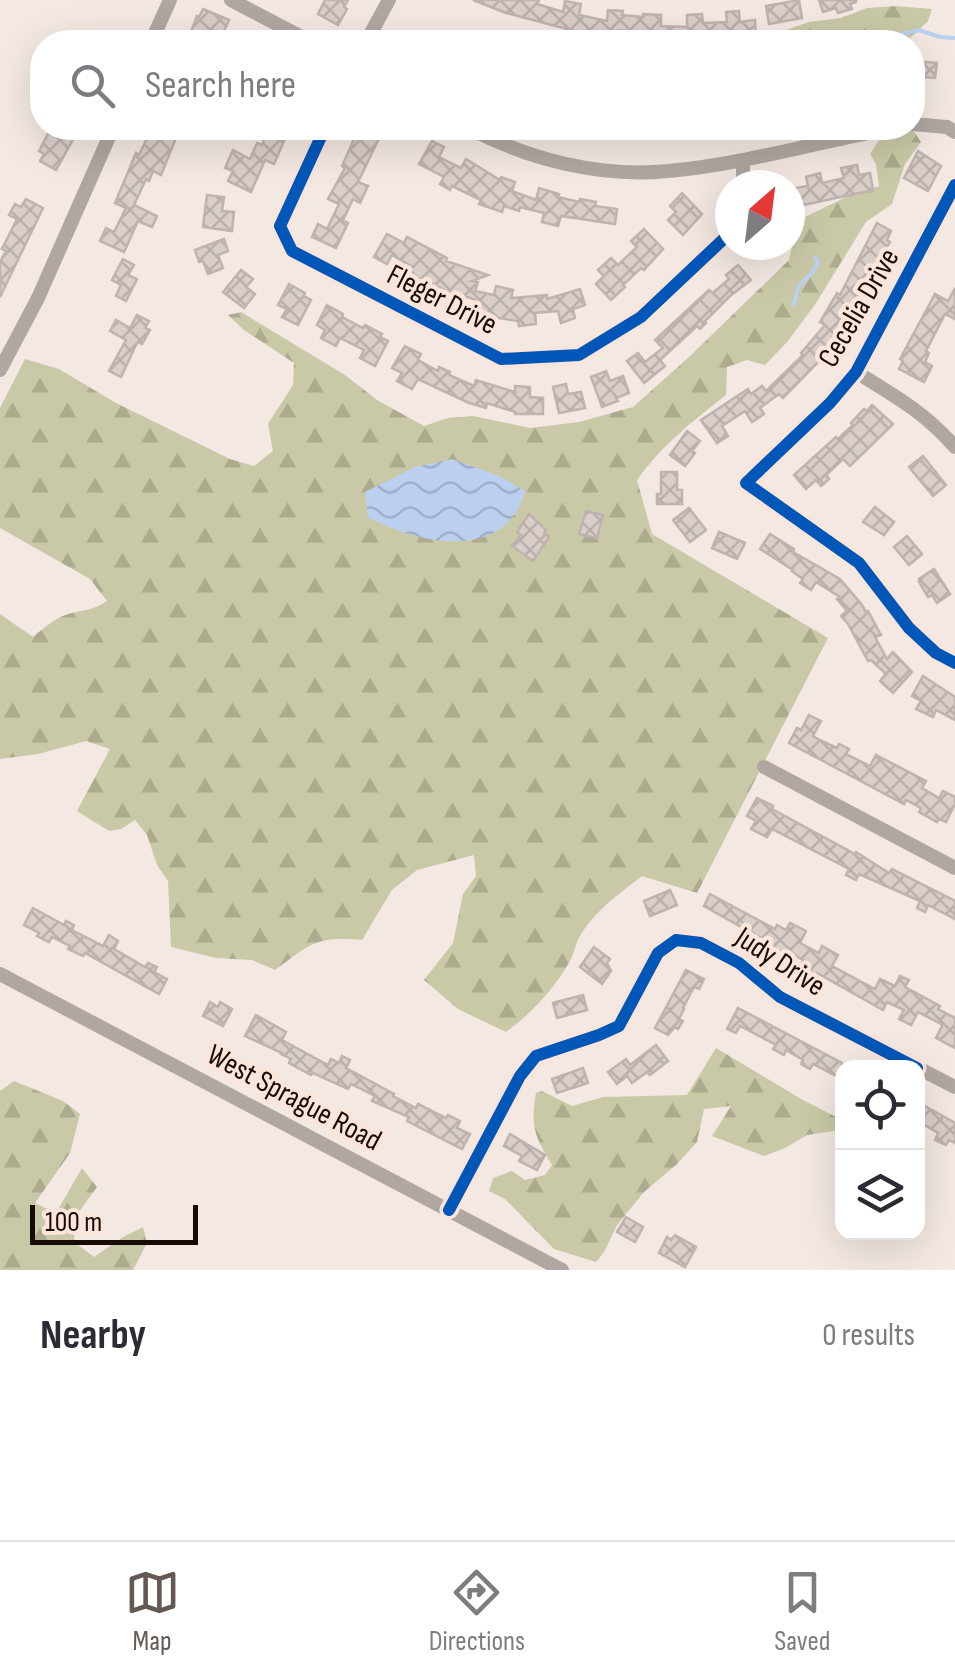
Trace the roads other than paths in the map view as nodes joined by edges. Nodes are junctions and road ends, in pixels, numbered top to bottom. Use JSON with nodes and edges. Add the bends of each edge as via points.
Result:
{"nodes":[{"id":1,"x":170,"y":0,"type":"edge"},
{"id":2,"x":231,"y":0,"type":"edge"},
{"id":3,"x":389,"y":0,"type":"edge"},
{"id":4,"x":156,"y":30,"type":"edge"},
{"id":5,"x":288,"y":30,"type":"edge"},
{"id":6,"x":373,"y":30,"type":"edge"},
{"id":7,"x":925,"y":125,"type":"edge"},
{"id":8,"x":955,"y":132,"type":"edge"},
{"id":9,"x":108,"y":140,"type":"edge"},
{"id":10,"x":320,"y":140,"type":"edge"},
{"id":11,"x":493,"y":140,"type":"edge"},
{"id":12,"x":836,"y":140,"type":"edge"},
{"id":13,"x":743,"y":160,"type":"junction"},
{"id":14,"x":743,"y":170,"type":"edge"},
{"id":15,"x":955,"y":185,"type":"edge"},
{"id":16,"x":715,"y":247,"type":"edge"},
{"id":17,"x":0,"y":370,"type":"edge"},
{"id":18,"x":856,"y":372,"type":"junction"},
{"id":19,"x":955,"y":447,"type":"edge"},
{"id":20,"x":955,"y":663,"type":"edge"},
{"id":21,"x":764,"y":767,"type":"dead end"},
{"id":22,"x":955,"y":868,"type":"edge"},
{"id":23,"x":0,"y":974,"type":"edge"},
{"id":24,"x":902,"y":1060,"type":"edge"},
{"id":25,"x":925,"y":1072,"type":"edge"},
{"id":26,"x":955,"y":1087,"type":"edge"},
{"id":27,"x":449,"y":1210,"type":"junction"},
{"id":28,"x":562,"y":1270,"type":"edge"}],
"edges":[{"from":1,"to":4,"type":"street"},
{"from":2,"to":5,"type":"street"},
{"from":3,"to":6,"type":"street"},
{"from":7,"to":8,"type":"street"},
{"from":9,"to":17,"type":"street"},
{"from":10,"to":16,"type":"street","name":"Fleger Drive","via":[[280,226],[292,251],[501,359],[579,355],[642,317]]},
{"from":11,"to":13,"type":"street","via":[[600,170],[665,172]]},
{"from":12,"to":13,"type":"street"},
{"from":13,"to":14,"type":"street"},
{"from":15,"to":18,"type":"street","name":"Cecelia Drive"},
{"from":18,"to":19,"type":"street","via":[[908,403]]},
{"from":18,"to":20,"type":"street","name":"Cecelia Drive","via":[[746,483],[860,563],[909,628]]},
{"from":21,"to":22,"type":"street"},
{"from":23,"to":27,"type":"street","name":"West Sprague Road"},
{"from":24,"to":27,"type":"street","name":"Judy Drive","via":[[780,997],[714,949],[676,940],[658,953],[620,1026],[536,1056]]},
{"from":25,"to":26,"type":"street","name":"Judy Drive"},
{"from":27,"to":28,"type":"street","name":"West Sprague Road"}]}
